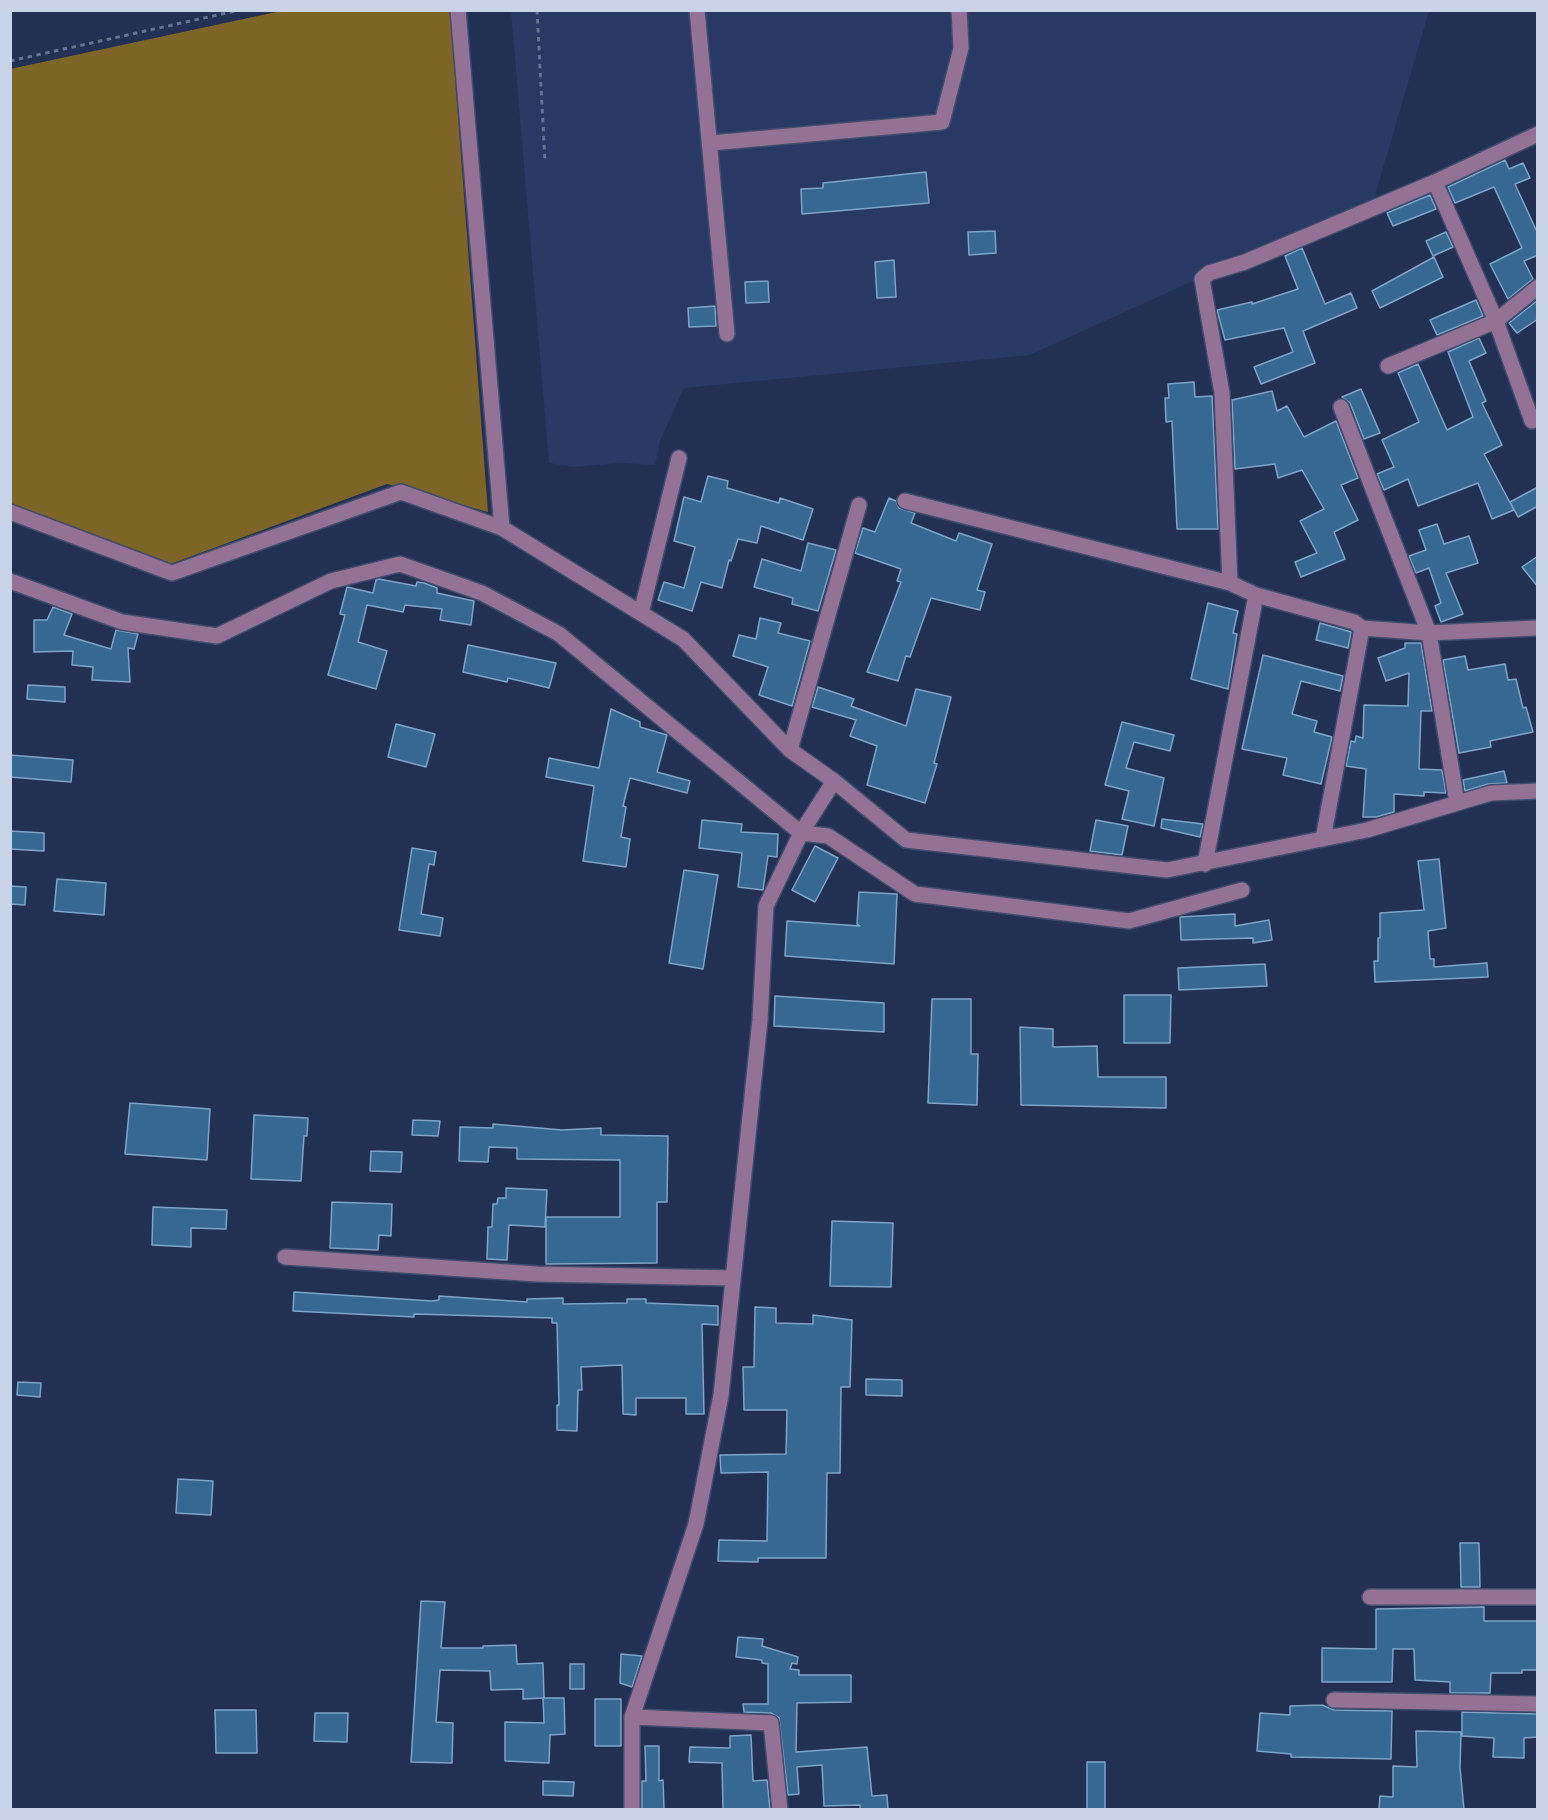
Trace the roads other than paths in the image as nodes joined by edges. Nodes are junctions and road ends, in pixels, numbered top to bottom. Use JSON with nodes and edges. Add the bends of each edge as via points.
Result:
{"nodes":[{"id":1,"x":458,"y":10,"type":"edge"},
{"id":2,"x":697,"y":10,"type":"edge"},
{"id":3,"x":959,"y":10,"type":"edge"},
{"id":4,"x":1538,"y":134,"type":"edge"},
{"id":5,"x":711,"y":143,"type":"junction"},
{"id":6,"x":1435,"y":182,"type":"junction"},
{"id":7,"x":1538,"y":287,"type":"edge"},
{"id":8,"x":1496,"y":321,"type":"junction"},
{"id":9,"x":727,"y":334,"type":"dead end"},
{"id":10,"x":1388,"y":366,"type":"dead end"},
{"id":11,"x":1341,"y":407,"type":"dead end"},
{"id":12,"x":1533,"y":421,"type":"dead end"},
{"id":13,"x":679,"y":458,"type":"dead end"},
{"id":14,"x":904,"y":501,"type":"dead end"},
{"id":15,"x":859,"y":505,"type":"dead end"},
{"id":16,"x":10,"y":512,"type":"edge"},
{"id":17,"x":502,"y":528,"type":"junction"},
{"id":18,"x":10,"y":581,"type":"edge"},
{"id":19,"x":1230,"y":583,"type":"junction"},
{"id":20,"x":1256,"y":595,"type":"junction"},
{"id":21,"x":641,"y":614,"type":"junction"},
{"id":22,"x":1362,"y":628,"type":"junction"},
{"id":23,"x":1537,"y":630,"type":"edge"},
{"id":24,"x":1429,"y":633,"type":"junction"},
{"id":25,"x":790,"y":750,"type":"junction"},
{"id":26,"x":834,"y":781,"type":"junction"},
{"id":27,"x":1538,"y":791,"type":"edge"},
{"id":28,"x":1457,"y":803,"type":"junction"},
{"id":29,"x":801,"y":833,"type":"junction"},
{"id":30,"x":1323,"y":839,"type":"junction"},
{"id":31,"x":1205,"y":864,"type":"junction"},
{"id":32,"x":1242,"y":890,"type":"dead end"},
{"id":33,"x":285,"y":1257,"type":"dead end"},
{"id":34,"x":732,"y":1278,"type":"junction"},
{"id":35,"x":1370,"y":1597,"type":"dead end"},
{"id":36,"x":1538,"y":1597,"type":"edge"},
{"id":37,"x":1334,"y":1700,"type":"dead end"},
{"id":38,"x":1538,"y":1704,"type":"edge"},
{"id":39,"x":632,"y":1717,"type":"junction"},
{"id":40,"x":632,"y":1809,"type":"edge"},
{"id":41,"x":780,"y":1809,"type":"edge"}],
"edges":[{"from":1,"to":17,"type":"street"},
{"from":2,"to":5,"type":"street"},
{"from":3,"to":5,"type":"street","via":[[961,48],[942,122]]},
{"from":4,"to":6,"type":"street"},
{"from":5,"to":9,"type":"street"},
{"from":6,"to":8,"type":"street"},
{"from":6,"to":19,"type":"street","via":[[1202,279],[1222,393]]},
{"from":7,"to":8,"type":"street"},
{"from":8,"to":10,"type":"street"},
{"from":8,"to":12,"type":"street"},
{"from":11,"to":24,"type":"street"},
{"from":13,"to":21,"type":"street"},
{"from":14,"to":19,"type":"street"},
{"from":15,"to":25,"type":"street"},
{"from":16,"to":17,"type":"street","via":[[172,573],[401,492]]},
{"from":17,"to":21,"type":"street"},
{"from":18,"to":29,"type":"street","via":[[122,622],[218,636],[331,581],[400,564],[482,593],[559,634]]},
{"from":19,"to":20,"type":"street"},
{"from":20,"to":22,"type":"street","via":[[1354,622]]},
{"from":20,"to":31,"type":"street"},
{"from":21,"to":25,"type":"street","via":[[683,639]]},
{"from":22,"to":24,"type":"street"},
{"from":22,"to":30,"type":"street"},
{"from":23,"to":24,"type":"street"},
{"from":24,"to":28,"type":"street"},
{"from":25,"to":26,"type":"street"},
{"from":26,"to":29,"type":"street"},
{"from":26,"to":31,"type":"street","via":[[906,840],[1167,870]]},
{"from":27,"to":28,"type":"street","via":[[1491,793]]},
{"from":28,"to":30,"type":"street"},
{"from":29,"to":32,"type":"street","via":[[828,836],[915,894],[1129,921]]},
{"from":29,"to":34,"type":"street","via":[[766,906],[760,1020]]},
{"from":30,"to":31,"type":"street"},
{"from":33,"to":34,"type":"street","via":[[537,1274]]},
{"from":34,"to":39,"type":"street","via":[[721,1395],[696,1524]]},
{"from":35,"to":36,"type":"street"},
{"from":37,"to":38,"type":"street"},
{"from":39,"to":40,"type":"street"},
{"from":39,"to":41,"type":"street","via":[[771,1723]]}]}
